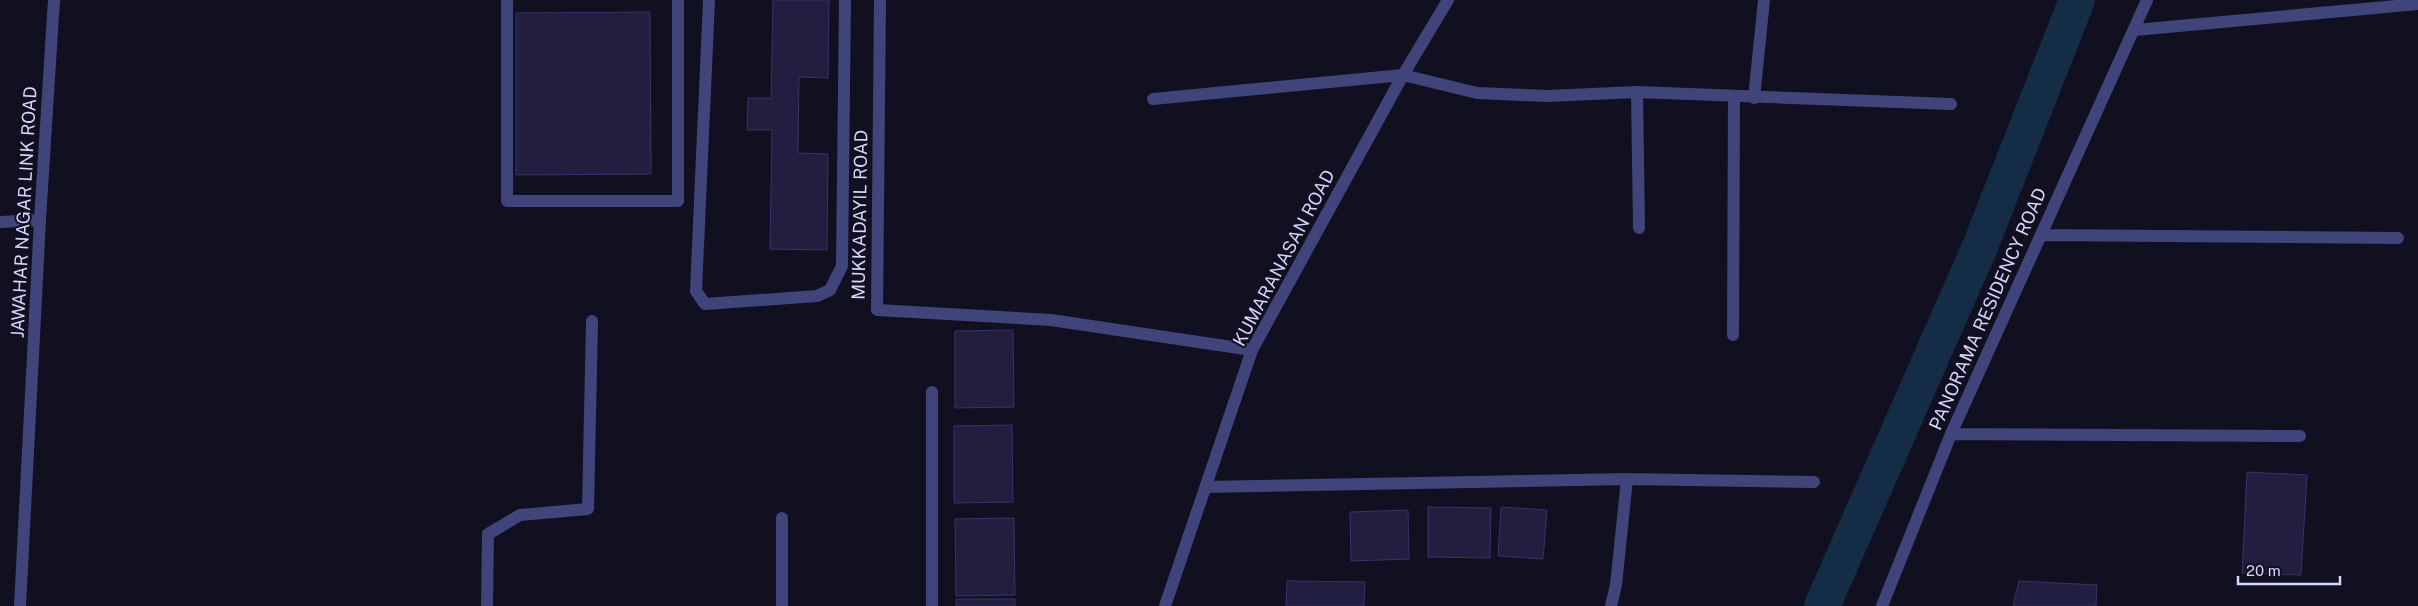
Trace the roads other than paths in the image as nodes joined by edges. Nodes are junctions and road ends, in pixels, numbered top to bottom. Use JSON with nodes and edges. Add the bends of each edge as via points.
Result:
{"nodes":[{"id":1,"x":54,"y":0,"type":"edge"},
{"id":2,"x":507,"y":0,"type":"edge"},
{"id":3,"x":678,"y":0,"type":"edge"},
{"id":4,"x":709,"y":0,"type":"edge"},
{"id":5,"x":845,"y":0,"type":"edge"},
{"id":6,"x":880,"y":0,"type":"edge"},
{"id":7,"x":1448,"y":0,"type":"edge"},
{"id":8,"x":1764,"y":0,"type":"edge"},
{"id":9,"x":2147,"y":0,"type":"edge"},
{"id":10,"x":2418,"y":4,"type":"edge"},
{"id":11,"x":2134,"y":30,"type":"junction"},
{"id":12,"x":1403,"y":75,"type":"junction"},
{"id":13,"x":1637,"y":92,"type":"junction"},
{"id":14,"x":1734,"y":97,"type":"junction"},
{"id":15,"x":1754,"y":98,"type":"junction"},
{"id":16,"x":1153,"y":99,"type":"dead end"},
{"id":17,"x":1951,"y":104,"type":"dead end"},
{"id":18,"x":40,"y":220,"type":"junction"},
{"id":19,"x":0,"y":222,"type":"edge"},
{"id":20,"x":1639,"y":228,"type":"dead end"},
{"id":21,"x":2041,"y":234,"type":"junction"},
{"id":22,"x":2398,"y":238,"type":"dead end"},
{"id":23,"x":592,"y":321,"type":"dead end"},
{"id":24,"x":1733,"y":335,"type":"dead end"},
{"id":25,"x":1252,"y":350,"type":"junction"},
{"id":26,"x":932,"y":392,"type":"dead end"},
{"id":27,"x":1951,"y":434,"type":"junction"},
{"id":28,"x":2300,"y":436,"type":"dead end"},
{"id":29,"x":1627,"y":479,"type":"junction"},
{"id":30,"x":1814,"y":482,"type":"dead end"},
{"id":31,"x":1206,"y":487,"type":"junction"},
{"id":32,"x":782,"y":518,"type":"dead end"},
{"id":33,"x":20,"y":606,"type":"edge"},
{"id":34,"x":486,"y":606,"type":"edge"},
{"id":35,"x":782,"y":606,"type":"edge"},
{"id":36,"x":932,"y":606,"type":"edge"},
{"id":37,"x":1165,"y":606,"type":"edge"},
{"id":38,"x":1611,"y":606,"type":"edge"},
{"id":39,"x":1882,"y":606,"type":"edge"}],
"edges":[{"from":1,"to":18,"type":"street","name":"JAWAHAR NAGAR LINK ROAD"},
{"from":2,"to":3,"type":"street","via":[[507,201],[678,201]]},
{"from":4,"to":5,"type":"street","via":[[696,290],[704,304],[817,296],[830,290],[842,266]]},
{"from":6,"to":25,"type":"street","name":"MUKKADAYIL ROAD","via":[[877,310],[1052,320]]},
{"from":7,"to":12,"type":"street","name":"KUMARANASAN ROAD"},
{"from":8,"to":15,"type":"street"},
{"from":9,"to":11,"type":"street","name":"PANORAMA RESIDENCY ROAD"},
{"from":10,"to":11,"type":"street"},
{"from":11,"to":21,"type":"street","name":"PANORAMA RESIDENCY ROAD"},
{"from":12,"to":13,"type":"street","via":[[1477,93],[1546,96]]},
{"from":12,"to":16,"type":"street"},
{"from":12,"to":25,"type":"street","name":"KUMARANASAN ROAD"},
{"from":13,"to":14,"type":"street"},
{"from":13,"to":20,"type":"street"},
{"from":14,"to":15,"type":"street"},
{"from":14,"to":24,"type":"street"},
{"from":15,"to":17,"type":"street"},
{"from":18,"to":19,"type":"street"},
{"from":18,"to":33,"type":"street","name":"JAWAHAR NAGAR LINK ROAD"},
{"from":21,"to":22,"type":"street"},
{"from":21,"to":27,"type":"street","name":"PANORAMA RESIDENCY ROAD"},
{"from":23,"to":34,"type":"street","via":[[588,509],[520,515],[488,534]]},
{"from":25,"to":31,"type":"street","name":"KUMARANASAN ROAD"},
{"from":26,"to":36,"type":"street"},
{"from":27,"to":28,"type":"street"},
{"from":27,"to":39,"type":"street","name":"PANORAMA RESIDENCY ROAD"},
{"from":29,"to":30,"type":"street"},
{"from":29,"to":31,"type":"street"},
{"from":29,"to":38,"type":"street"},
{"from":31,"to":37,"type":"street","name":"KUMARANASAN ROAD"},
{"from":32,"to":35,"type":"street"}]}
